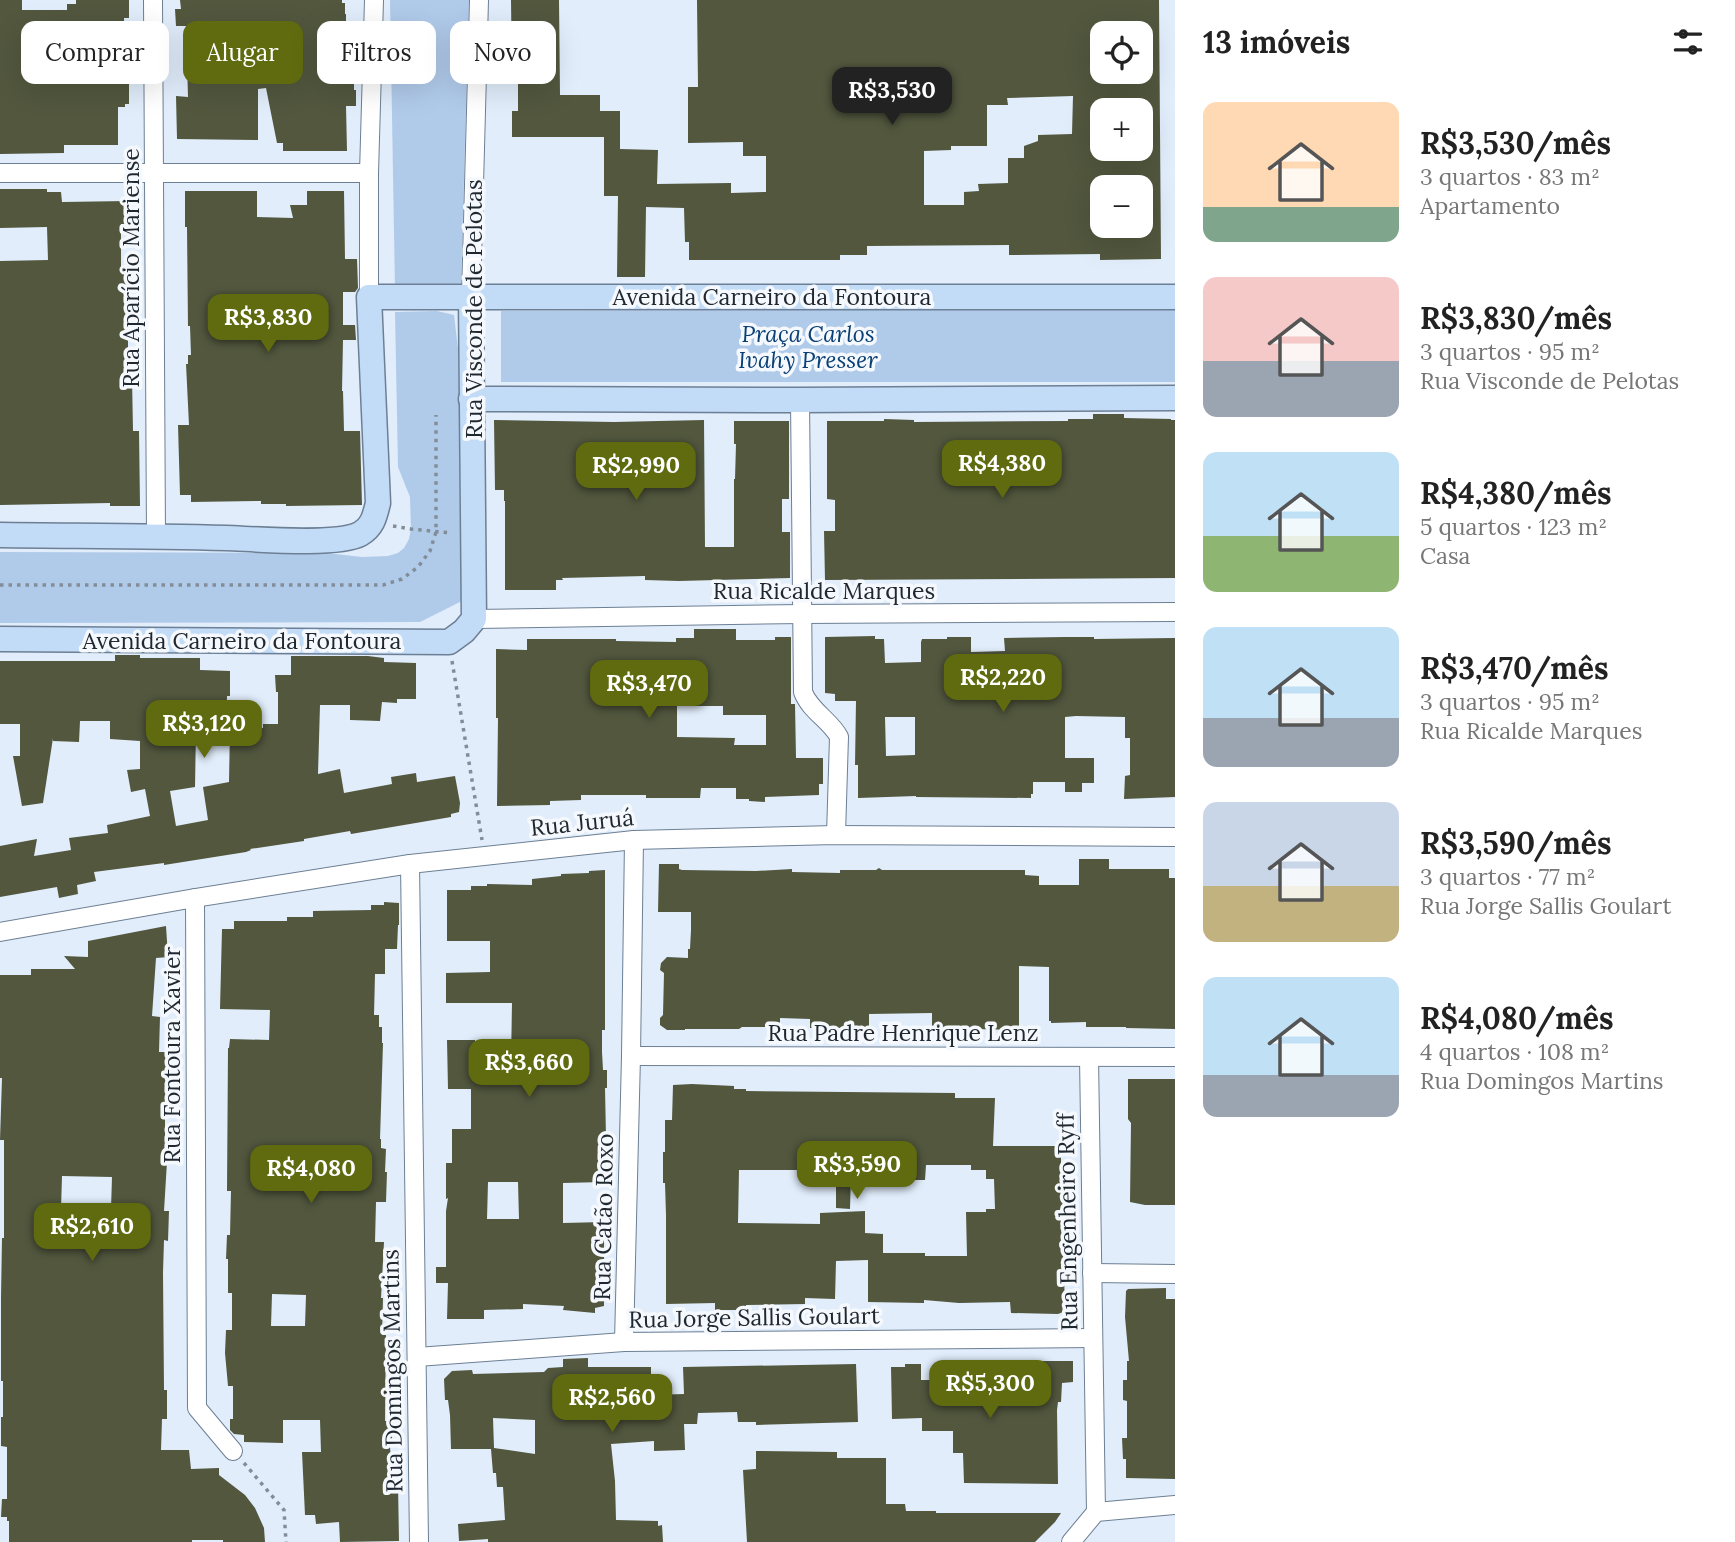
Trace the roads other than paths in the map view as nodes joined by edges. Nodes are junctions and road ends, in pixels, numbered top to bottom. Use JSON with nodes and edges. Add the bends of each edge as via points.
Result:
{"nodes":[{"id":1,"x":153,"y":0,"type":"edge"},
{"id":2,"x":374,"y":0,"type":"edge"},
{"id":3,"x":479,"y":0,"type":"edge"},
{"id":4,"x":0,"y":173,"type":"edge"},
{"id":5,"x":154,"y":173,"type":"junction"},
{"id":6,"x":369,"y":173,"type":"junction"},
{"id":7,"x":471,"y":296,"type":"junction"},
{"id":8,"x":369,"y":297,"type":"junction"},
{"id":9,"x":1175,"y":297,"type":"edge"},
{"id":10,"x":1175,"y":398,"type":"edge"},
{"id":11,"x":471,"y":399,"type":"junction"},
{"id":12,"x":800,"y":400,"type":"junction"},
{"id":13,"x":0,"y":535,"type":"edge"},
{"id":14,"x":156,"y":536,"type":"junction"},
{"id":15,"x":1175,"y":612,"type":"edge"},
{"id":16,"x":803,"y":614,"type":"junction"},
{"id":17,"x":474,"y":619,"type":"junction"},
{"id":18,"x":0,"y":639,"type":"edge"},
{"id":19,"x":836,"y":835,"type":"junction"},
{"id":20,"x":1175,"y":837,"type":"edge"},
{"id":21,"x":634,"y":840,"type":"junction"},
{"id":22,"x":410,"y":864,"type":"junction"},
{"id":23,"x":195,"y":898,"type":"junction"},
{"id":24,"x":0,"y":932,"type":"edge"},
{"id":25,"x":631,"y":1056,"type":"junction"},
{"id":26,"x":1089,"y":1057,"type":"junction"},
{"id":27,"x":1175,"y":1057,"type":"edge"},
{"id":28,"x":1092,"y":1273,"type":"junction"},
{"id":29,"x":1175,"y":1275,"type":"edge"},
{"id":30,"x":1093,"y":1338,"type":"junction"},
{"id":31,"x":625,"y":1342,"type":"junction"},
{"id":32,"x":416,"y":1357,"type":"junction"},
{"id":33,"x":233,"y":1451,"type":"road end"},
{"id":34,"x":1175,"y":1505,"type":"edge"},
{"id":35,"x":1096,"y":1512,"type":"junction"},
{"id":36,"x":419,"y":1542,"type":"edge"},
{"id":37,"x":1071,"y":1542,"type":"edge"}],
"edges":[{"from":1,"to":5,"type":"street","name":"Rua Aparício Mariense"},
{"from":2,"to":6,"type":"street"},
{"from":3,"to":7,"type":"street","name":"Rua Visconde de Pelotas"},
{"from":4,"to":5,"type":"street"},
{"from":5,"to":6,"type":"street"},
{"from":5,"to":14,"type":"street","name":"Rua Aparício Mariense"},
{"from":6,"to":8,"type":"street"},
{"from":7,"to":8,"type":"main road","name":"Avenida Carneiro da Fontoura"},
{"from":7,"to":9,"type":"main road","name":"Avenida Carneiro da Fontoura"},
{"from":7,"to":11,"type":"main road","name":"Rua Visconde de Pelotas"},
{"from":8,"to":14,"type":"main road","via":[[378,480],[373,522],[344,539]]},
{"from":10,"to":12,"type":"main road"},
{"from":11,"to":12,"type":"main road"},
{"from":11,"to":17,"type":"main road","name":"Rua Visconde de Pelotas"},
{"from":12,"to":16,"type":"street"},
{"from":13,"to":14,"type":"main road"},
{"from":15,"to":16,"type":"street","name":"Rua Ricalde Marques"},
{"from":16,"to":17,"type":"street","name":"Rua Ricalde Marques"},
{"from":16,"to":19,"type":"street","via":[[805,699],[839,737]]},
{"from":17,"to":18,"type":"main road","name":"Avenida Carneiro da Fontoura","via":[[449,642]]},
{"from":19,"to":20,"type":"street","name":"Rua Juruá"},
{"from":19,"to":21,"type":"street","name":"Rua Juruá"},
{"from":21,"to":22,"type":"street","name":"Rua Juruá"},
{"from":21,"to":25,"type":"street","name":"Rua Catão Roxo"},
{"from":22,"to":23,"type":"street","name":"Rua Juruá"},
{"from":22,"to":32,"type":"street","name":"Rua Domingos Martins"},
{"from":23,"to":24,"type":"street","name":"Rua Juruá"},
{"from":23,"to":33,"type":"street","name":"Rua Fontoura Xavier","via":[[197,1408]]},
{"from":25,"to":26,"type":"street","name":"Rua Padre Henrique Lenz"},
{"from":25,"to":31,"type":"street","name":"Rua Catão Roxo"},
{"from":26,"to":27,"type":"street","name":"Rua Padre Henrique Lenz"},
{"from":26,"to":28,"type":"street","name":"Rua Engenheiro Ryff"},
{"from":28,"to":29,"type":"street"},
{"from":28,"to":30,"type":"street","name":"Rua Engenheiro Ryff"},
{"from":30,"to":31,"type":"street","name":"Rua Jorge Sallis Goulart"},
{"from":30,"to":35,"type":"street","name":"Rua Engenheiro Ryff"},
{"from":31,"to":32,"type":"street","name":"Rua Jorge Sallis Goulart"},
{"from":32,"to":36,"type":"street","name":"Rua Domingos Martins"},
{"from":34,"to":35,"type":"street"},
{"from":35,"to":37,"type":"street"}]}
